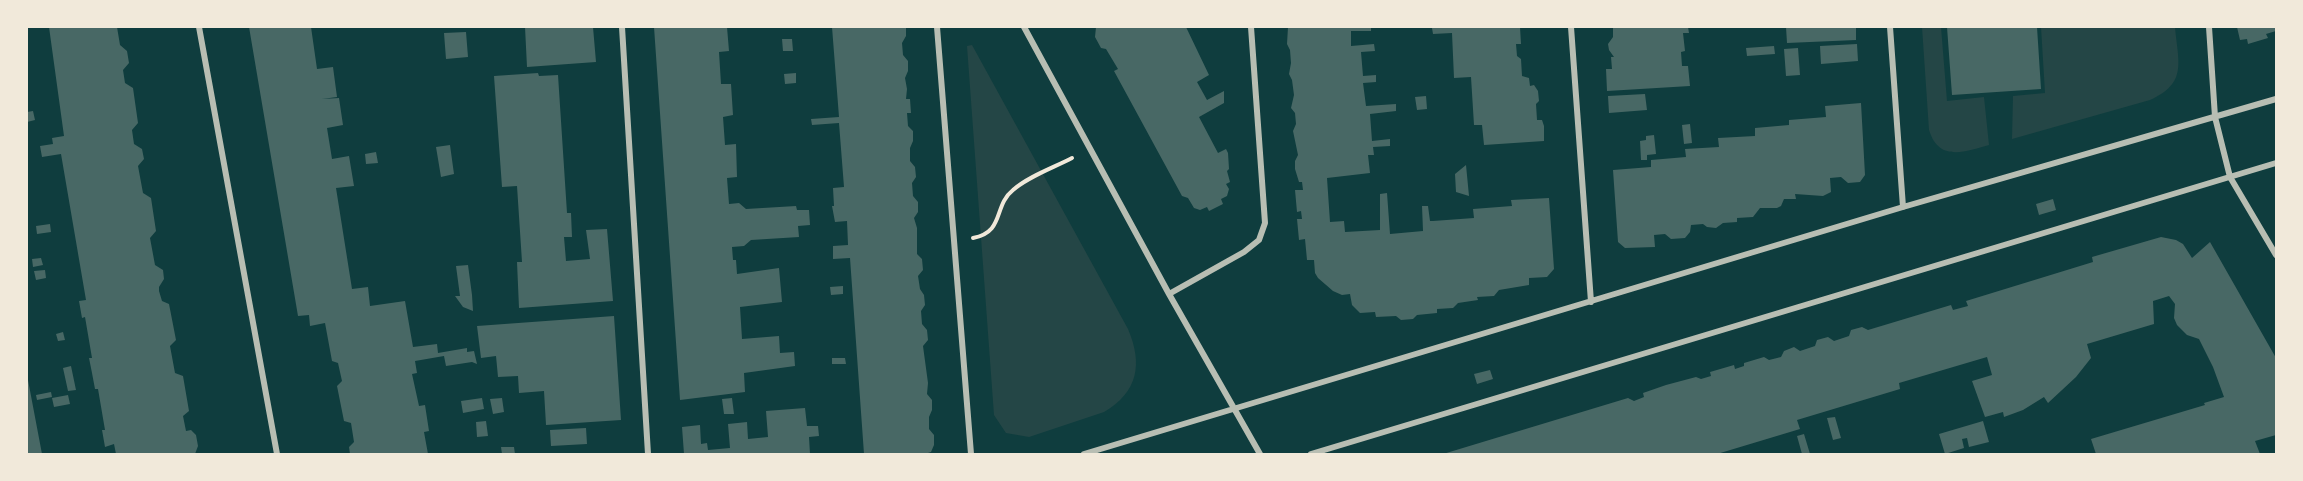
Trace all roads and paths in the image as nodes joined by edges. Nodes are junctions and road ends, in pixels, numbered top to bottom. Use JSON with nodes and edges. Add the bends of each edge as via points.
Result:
{"nodes":[{"id":1,"x":199,"y":27,"type":"edge"},
{"id":2,"x":622,"y":27,"type":"edge"},
{"id":3,"x":937,"y":27,"type":"edge"},
{"id":4,"x":1024,"y":27,"type":"edge"},
{"id":5,"x":1251,"y":27,"type":"edge"},
{"id":6,"x":1571,"y":27,"type":"edge"},
{"id":7,"x":1890,"y":27,"type":"edge"},
{"id":8,"x":2209,"y":27,"type":"edge"},
{"id":9,"x":2276,"y":99,"type":"edge"},
{"id":10,"x":2216,"y":117,"type":"junction"},
{"id":11,"x":1090,"y":149,"type":"junction"},
{"id":12,"x":2276,"y":163,"type":"edge"},
{"id":13,"x":2230,"y":177,"type":"junction"},
{"id":14,"x":1903,"y":207,"type":"junction"},
{"id":15,"x":955,"y":242,"type":"junction"},
{"id":16,"x":2276,"y":255,"type":"edge"},
{"id":17,"x":1169,"y":294,"type":"junction"},
{"id":18,"x":1591,"y":302,"type":"junction"},
{"id":19,"x":1235,"y":408,"type":"junction"},
{"id":20,"x":277,"y":454,"type":"edge"},
{"id":21,"x":648,"y":454,"type":"edge"},
{"id":22,"x":971,"y":454,"type":"edge"},
{"id":23,"x":1084,"y":454,"type":"edge"},
{"id":24,"x":1260,"y":454,"type":"edge"},
{"id":25,"x":1311,"y":454,"type":"edge"}],
"edges":[{"from":1,"to":20,"type":"street"},
{"from":2,"to":21,"type":"street"},
{"from":3,"to":15,"type":"street"},
{"from":4,"to":11,"type":"street"},
{"from":5,"to":17,"type":"street","via":[[1265,223],[1259,240],[1244,252]]},
{"from":6,"to":18,"type":"street"},
{"from":7,"to":14,"type":"street"},
{"from":8,"to":10,"type":"street"},
{"from":9,"to":10,"type":"street"},
{"from":10,"to":13,"type":"street"},
{"from":10,"to":14,"type":"street"},
{"from":11,"to":15,"type":"path","via":[[1012,190],[994,227],[981,236]]},
{"from":11,"to":17,"type":"street"},
{"from":12,"to":13,"type":"street"},
{"from":13,"to":16,"type":"street"},
{"from":13,"to":25,"type":"street"},
{"from":14,"to":18,"type":"street"},
{"from":15,"to":22,"type":"street"},
{"from":17,"to":19,"type":"street"},
{"from":18,"to":19,"type":"street"},
{"from":19,"to":23,"type":"street"},
{"from":19,"to":24,"type":"street"}]}
